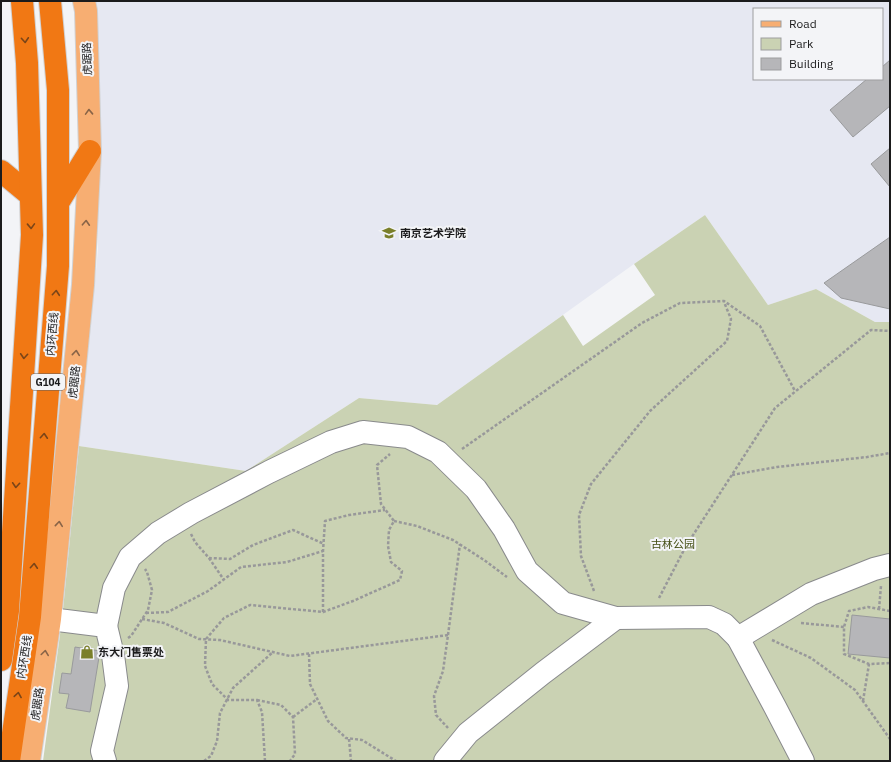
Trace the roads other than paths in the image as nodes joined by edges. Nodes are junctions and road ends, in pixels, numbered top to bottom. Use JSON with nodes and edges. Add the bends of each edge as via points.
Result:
{"nodes":[{"id":1,"x":22,"y":1,"type":"edge"},
{"id":2,"x":50,"y":1,"type":"edge"},
{"id":3,"x":84,"y":1,"type":"edge"},
{"id":4,"x":90,"y":151,"type":"junction"},
{"id":5,"x":1,"y":172,"type":"edge"},
{"id":6,"x":30,"y":195,"type":"junction"},
{"id":7,"x":58,"y":203,"type":"junction"},
{"id":8,"x":890,"y":565,"type":"edge"},
{"id":9,"x":609,"y":616,"type":"junction"},
{"id":10,"x":50,"y":619,"type":"junction"},
{"id":11,"x":106,"y":626,"type":"junction"},
{"id":12,"x":745,"y":634,"type":"junction"},
{"id":13,"x":1,"y":660,"type":"edge"},
{"id":14,"x":14,"y":722,"type":"junction"},
{"id":15,"x":9,"y":761,"type":"edge"},
{"id":16,"x":18,"y":761,"type":"edge"},
{"id":17,"x":29,"y":761,"type":"edge"},
{"id":18,"x":105,"y":761,"type":"edge"},
{"id":19,"x":445,"y":761,"type":"edge"},
{"id":20,"x":803,"y":761,"type":"edge"}],
"edges":[{"from":1,"to":6,"type":"highway","name":"内环西线","number":"G104","one_way":true,"via":[[27,63]]},
{"from":2,"to":7,"type":"highway","name":"内环西线","number":"G104","via":[[58,90]]},
{"from":4,"to":3,"type":"main road","name":"虎踞路","one_way":true},
{"from":4,"to":7,"type":"highway"},
{"from":10,"to":4,"type":"main road","name":"虎踞路","one_way":true,"via":[[83,285]]},
{"from":5,"to":6,"type":"highway"},
{"from":6,"to":13,"type":"highway","name":"内环西线","number":"G104","one_way":true,"via":[[32,235],[8,611]]},
{"from":14,"to":7,"type":"highway","name":"内环西线","number":"G104","one_way":true,"via":[[30,617],[58,266]]},
{"from":8,"to":12,"type":"lane","via":[[811,594]]},
{"from":9,"to":11,"type":"lane","via":[[563,603],[527,571],[504,529],[476,489],[438,452],[408,437],[363,432],[331,442],[276,468],[158,533],[130,557],[114,588]]},
{"from":9,"to":12,"type":"lane","via":[[709,617]]},
{"from":9,"to":19,"type":"lane","via":[[468,733]]},
{"from":10,"to":11,"type":"lane"},
{"from":17,"to":10,"type":"main road","name":"虎踞路","one_way":true},
{"from":11,"to":18,"type":"lane","via":[[117,686],[102,751]]},
{"from":12,"to":20,"type":"lane","via":[[775,707]]},
{"from":14,"to":15,"type":"highway","name":"内环西线","number":"G104"},
{"from":14,"to":16,"type":"highway"}]}
